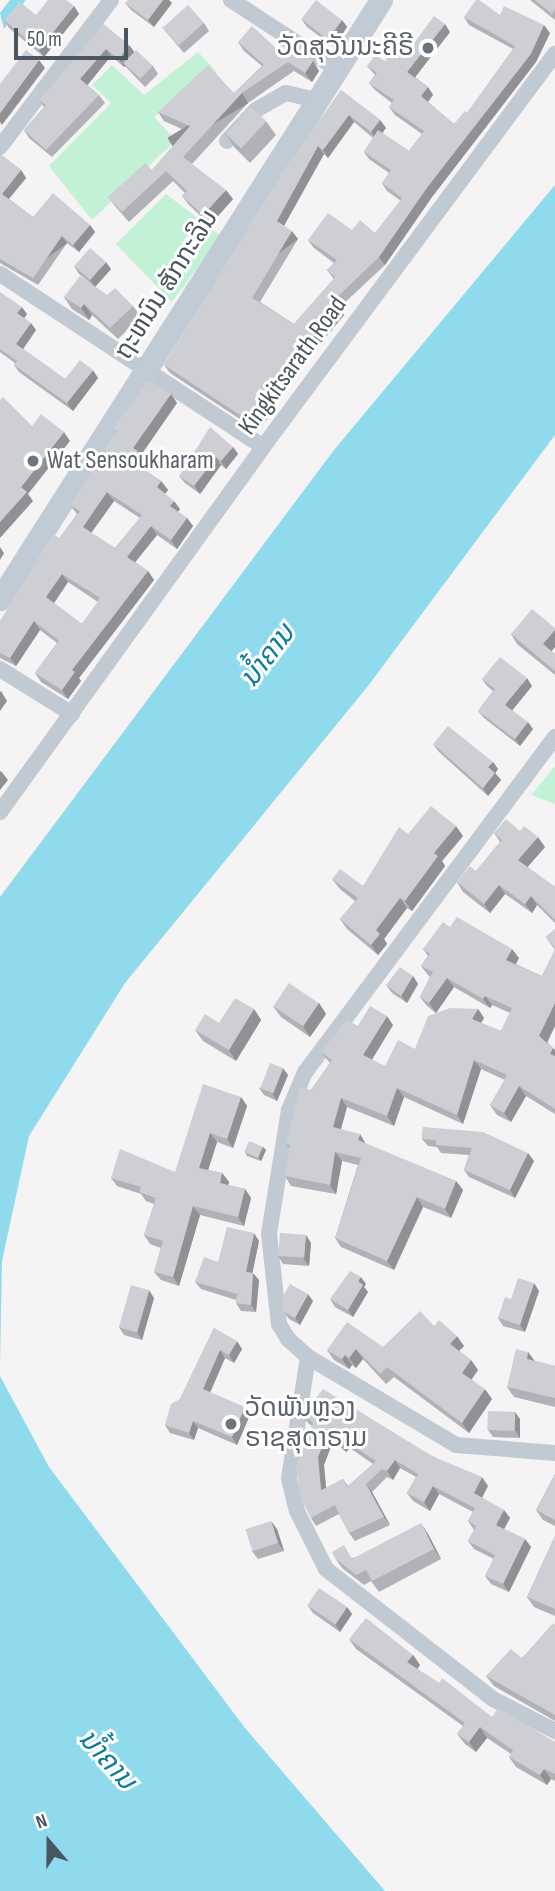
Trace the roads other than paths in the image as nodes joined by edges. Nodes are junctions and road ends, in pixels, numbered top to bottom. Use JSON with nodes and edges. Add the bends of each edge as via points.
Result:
{"nodes":[{"id":1,"x":110,"y":0,"type":"edge"},
{"id":2,"x":231,"y":0,"type":"edge"},
{"id":3,"x":380,"y":0,"type":"edge"},
{"id":4,"x":555,"y":54,"type":"edge"},
{"id":5,"x":337,"y":69,"type":"junction"},
{"id":6,"x":317,"y":100,"type":"junction"},
{"id":7,"x":227,"y":141,"type":"edge"},
{"id":8,"x":0,"y":147,"type":"edge"},
{"id":9,"x":0,"y":274,"type":"edge"},
{"id":10,"x":146,"y":370,"type":"junction"},
{"id":11,"x":263,"y":447,"type":"junction"},
{"id":12,"x":0,"y":599,"type":"edge"},
{"id":13,"x":0,"y":668,"type":"edge"},
{"id":14,"x":72,"y":714,"type":"junction"},
{"id":15,"x":555,"y":737,"type":"edge"},
{"id":16,"x":0,"y":812,"type":"edge"},
{"id":17,"x":307,"y":1357,"type":"junction"},
{"id":18,"x":555,"y":1453,"type":"edge"},
{"id":19,"x":555,"y":1731,"type":"edge"}],
"edges":[{"from":1,"to":8,"type":"street"},
{"from":2,"to":5,"type":"street"},
{"from":3,"to":5,"type":"main road","name":"ຖະຫນົນ ສັກກະລິນ"},
{"from":4,"to":11,"type":"street","name":"Kingkitsarath Road"},
{"from":5,"to":6,"type":"main road","name":"ຖະຫນົນ ສັກກະລິນ"},
{"from":6,"to":7,"type":"street","via":[[286,93],[256,110]]},
{"from":6,"to":10,"type":"main road","name":"ຖະຫນົນ ສັກກະລິນ"},
{"from":9,"to":10,"type":"street"},
{"from":10,"to":11,"type":"street"},
{"from":10,"to":12,"type":"main road","name":"ຖະຫນົນ ສັກກະລິນ"},
{"from":11,"to":14,"type":"street","name":"Kingkitsarath Road"},
{"from":13,"to":14,"type":"street"},
{"from":14,"to":16,"type":"street","name":"Kingkitsarath Road"},
{"from":15,"to":17,"type":"street","via":[[370,980],[305,1072],[289,1110],[270,1234],[279,1324]]},
{"from":17,"to":18,"type":"street","via":[[457,1445]]},
{"from":17,"to":19,"type":"street","via":[[289,1479],[297,1511],[326,1569],[493,1699]]}]}
